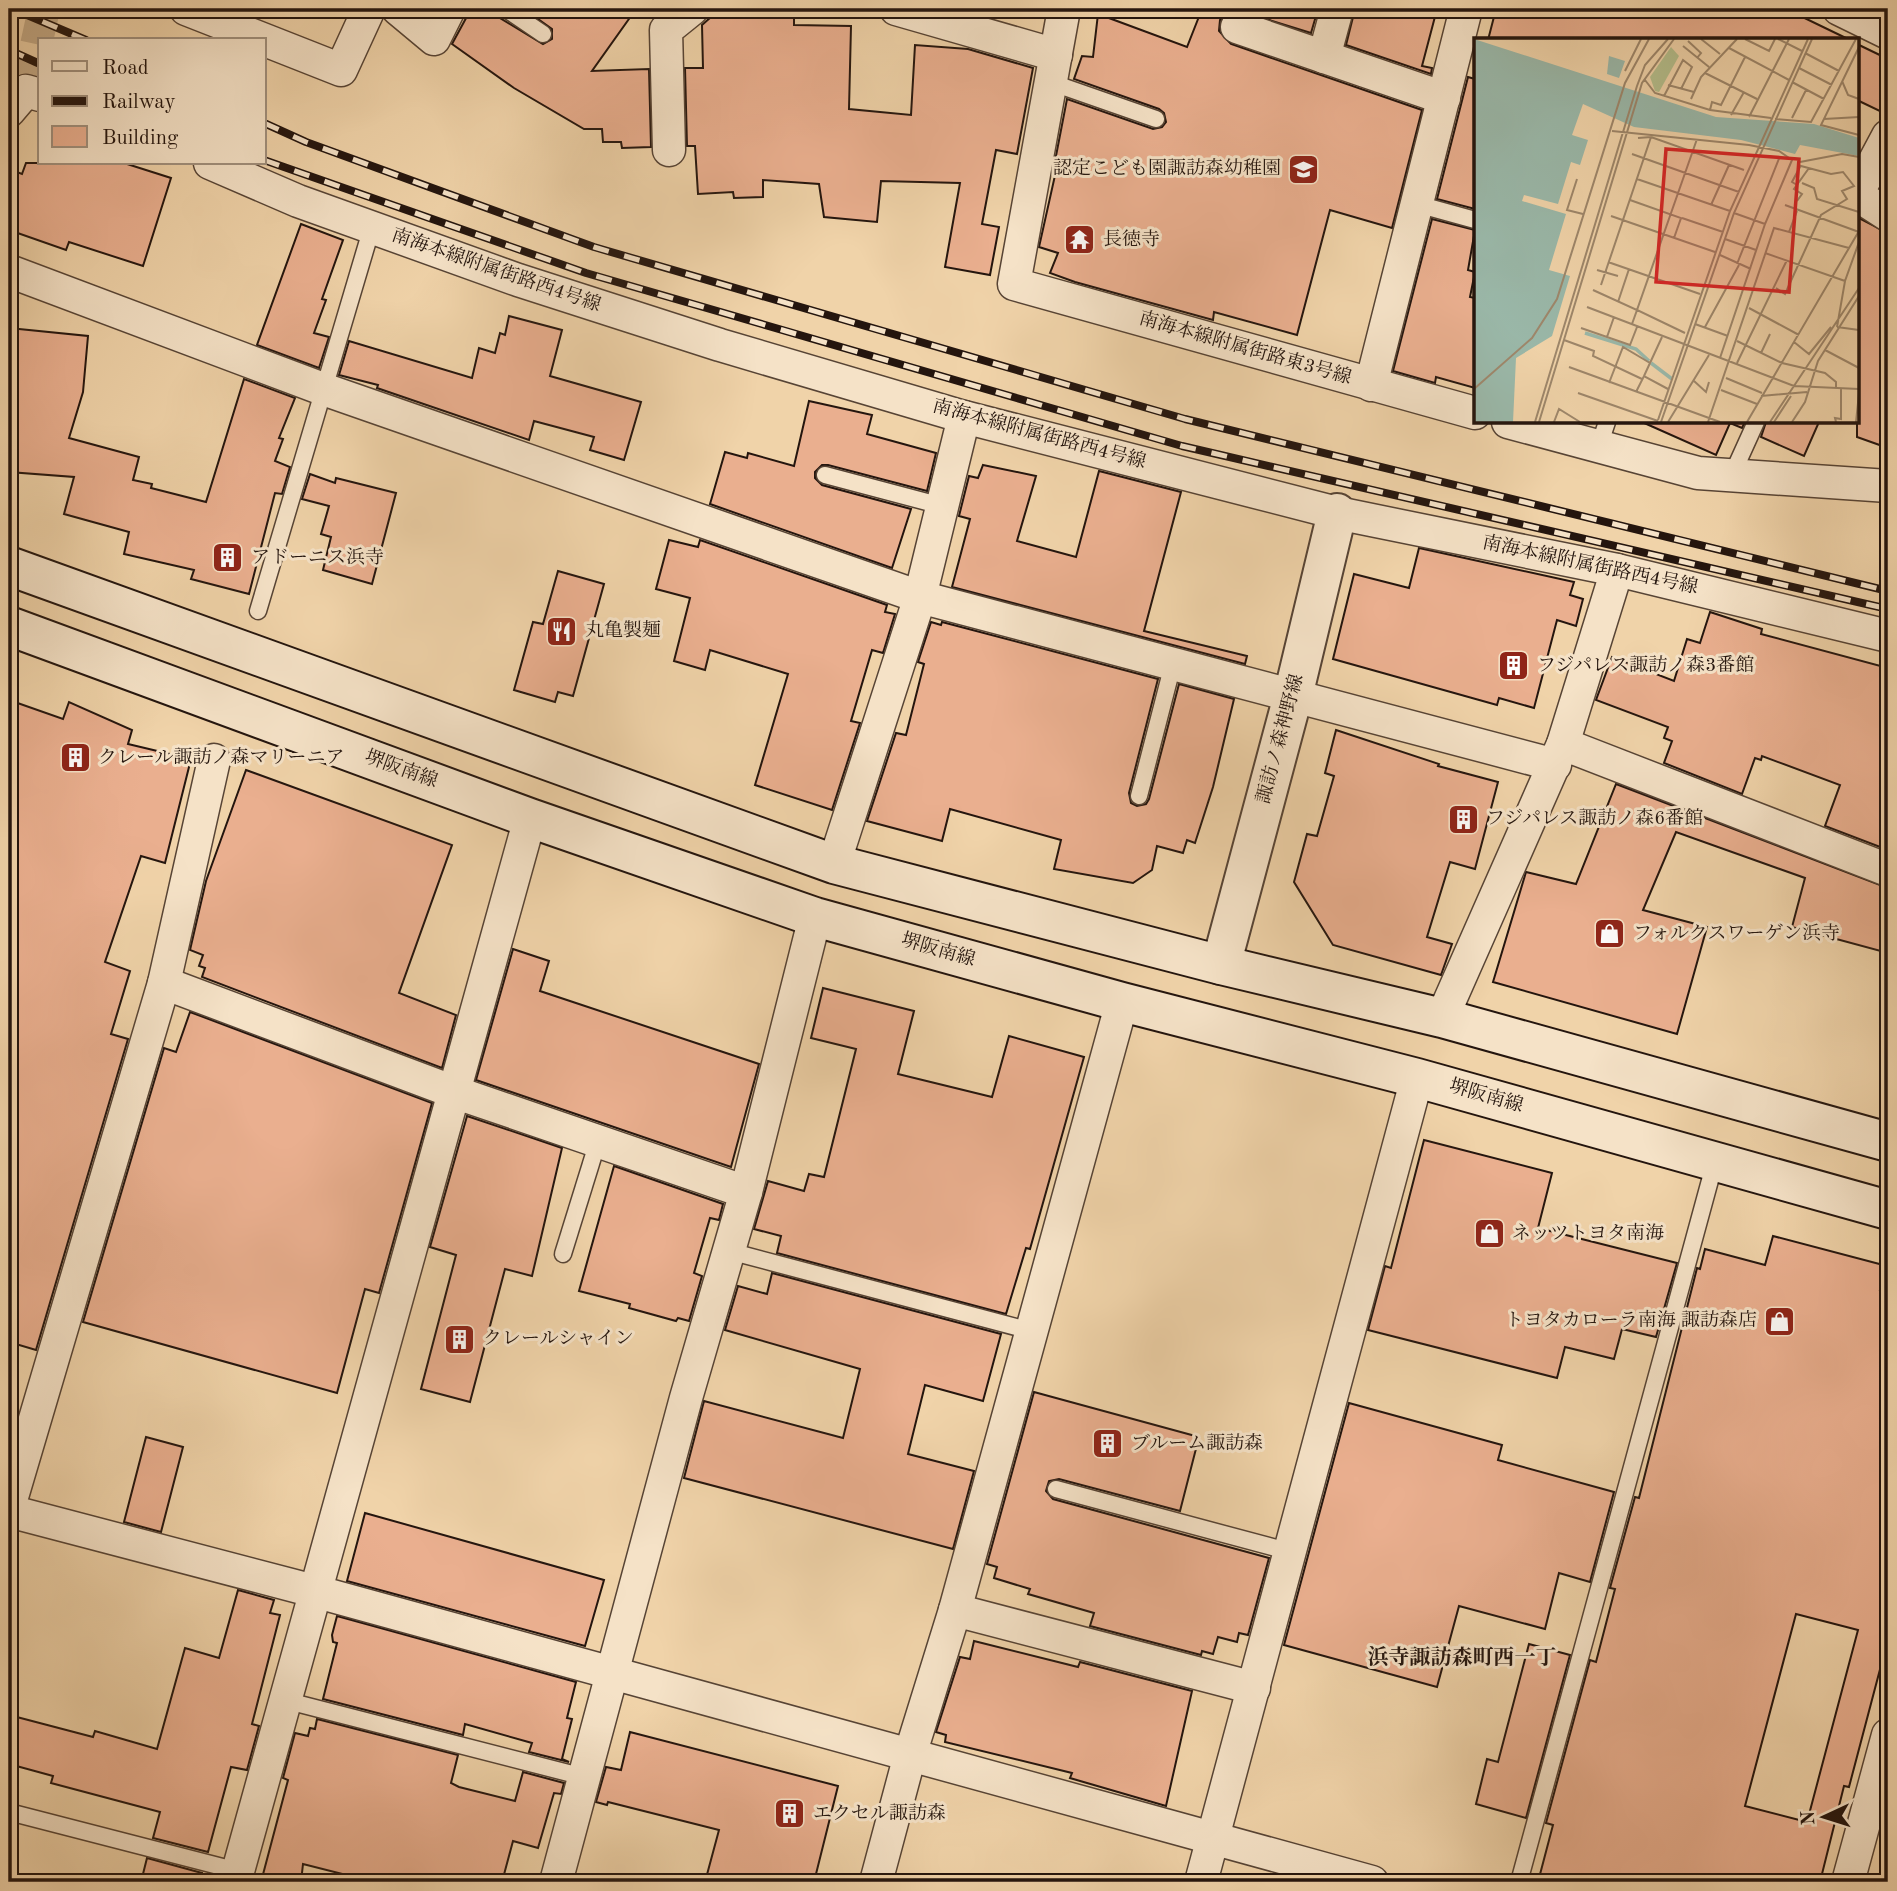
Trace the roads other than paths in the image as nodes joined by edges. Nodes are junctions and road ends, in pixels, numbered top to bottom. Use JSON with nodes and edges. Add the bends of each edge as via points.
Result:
{"nodes":[{"id":1,"x":186,"y":9,"type":"edge"},
{"id":2,"x":369,"y":9,"type":"edge"},
{"id":3,"x":398,"y":9,"type":"edge"},
{"id":4,"x":449,"y":9,"type":"edge"},
{"id":5,"x":506,"y":9,"type":"edge"},
{"id":6,"x":692,"y":9,"type":"edge"},
{"id":7,"x":896,"y":9,"type":"edge"},
{"id":8,"x":1064,"y":9,"type":"edge"},
{"id":9,"x":1337,"y":9,"type":"edge"},
{"id":10,"x":1466,"y":9,"type":"edge"},
{"id":11,"x":1839,"y":9,"type":"edge"},
{"id":12,"x":1237,"y":27,"type":"dead end"},
{"id":13,"x":1888,"y":33,"type":"edge"},
{"id":14,"x":543,"y":34,"type":"dead end"},
{"id":15,"x":260,"y":38,"type":"edge"},
{"id":16,"x":266,"y":40,"type":"edge"},
{"id":17,"x":1324,"y":57,"type":"junction"},
{"id":18,"x":1465,"y":61,"type":"edge"},
{"id":19,"x":1053,"y":68,"type":"junction"},
{"id":20,"x":1444,"y":98,"type":"junction"},
{"id":21,"x":1156,"y":119,"type":"dead end"},
{"id":22,"x":1888,"y":136,"type":"edge"},
{"id":23,"x":669,"y":150,"type":"dead end"},
{"id":24,"x":212,"y":164,"type":"edge"},
{"id":25,"x":1858,"y":192,"type":"edge"},
{"id":26,"x":1858,"y":195,"type":"edge"},
{"id":27,"x":1417,"y":204,"type":"junction"},
{"id":28,"x":1888,"y":215,"type":"edge"},
{"id":29,"x":1474,"y":219,"type":"edge"},
{"id":30,"x":372,"y":227,"type":"junction"},
{"id":31,"x":9,"y":271,"type":"edge"},
{"id":32,"x":1371,"y":385,"type":"junction"},
{"id":33,"x":323,"y":388,"type":"junction"},
{"id":34,"x":1474,"y":413,"type":"edge"},
{"id":35,"x":964,"y":417,"type":"junction"},
{"id":36,"x":1524,"y":424,"type":"edge"},
{"id":37,"x":1755,"y":424,"type":"edge"},
{"id":38,"x":1603,"y":434,"type":"edge"},
{"id":39,"x":825,"y":475,"type":"dead end"},
{"id":40,"x":1732,"y":475,"type":"junction"},
{"id":41,"x":1888,"y":486,"type":"edge"},
{"id":42,"x":942,"y":506,"type":"junction"},
{"id":43,"x":1337,"y":513,"type":"junction"},
{"id":44,"x":9,"y":566,"type":"edge"},
{"id":45,"x":1617,"y":570,"type":"junction"},
{"id":46,"x":920,"y":597,"type":"junction"},
{"id":47,"x":258,"y":611,"type":"dead end"},
{"id":48,"x":9,"y":626,"type":"edge"},
{"id":49,"x":1888,"y":636,"type":"edge"},
{"id":50,"x":1173,"y":664,"type":"junction"},
{"id":51,"x":1293,"y":696,"type":"junction"},
{"id":52,"x":1559,"y":755,"type":"junction"},
{"id":53,"x":214,"y":760,"type":"dead end"},
{"id":54,"x":1139,"y":796,"type":"dead end"},
{"id":55,"x":530,"y":818,"type":"junction"},
{"id":56,"x":834,"y":864,"type":"junction"},
{"id":57,"x":1888,"y":870,"type":"edge"},
{"id":58,"x":816,"y":916,"type":"junction"},
{"id":59,"x":1220,"y":965,"type":"junction"},
{"id":60,"x":164,"y":983,"type":"junction"},
{"id":61,"x":1122,"y":1002,"type":"junction"},
{"id":62,"x":1442,"y":1018,"type":"junction"},
{"id":63,"x":1417,"y":1078,"type":"junction"},
{"id":64,"x":454,"y":1092,"type":"junction"},
{"id":65,"x":598,"y":1141,"type":"junction"},
{"id":66,"x":1888,"y":1142,"type":"edge"},
{"id":67,"x":1715,"y":1161,"type":"junction"},
{"id":68,"x":746,"y":1192,"type":"junction"},
{"id":69,"x":1888,"y":1210,"type":"edge"},
{"id":70,"x":729,"y":1251,"type":"junction"},
{"id":71,"x":564,"y":1254,"type":"dead end"},
{"id":72,"x":1031,"y":1331,"type":"junction"},
{"id":73,"x":1056,"y":1489,"type":"dead end"},
{"id":74,"x":9,"y":1509,"type":"edge"},
{"id":75,"x":1291,"y":1552,"type":"junction"},
{"id":76,"x":314,"y":1591,"type":"junction"},
{"id":77,"x":955,"y":1610,"type":"junction"},
{"id":78,"x":612,"y":1674,"type":"junction"},
{"id":79,"x":1254,"y":1688,"type":"junction"},
{"id":80,"x":284,"y":1700,"type":"junction"},
{"id":81,"x":1888,"y":1735,"type":"edge"},
{"id":82,"x":910,"y":1755,"type":"junction"},
{"id":83,"x":584,"y":1777,"type":"junction"},
{"id":84,"x":9,"y":1812,"type":"edge"},
{"id":85,"x":1213,"y":1838,"type":"junction"},
{"id":86,"x":1305,"y":1873,"type":"edge"},
{"id":87,"x":237,"y":1877,"type":"edge"},
{"id":88,"x":556,"y":1882,"type":"edge"},
{"id":89,"x":876,"y":1882,"type":"edge"},
{"id":90,"x":1201,"y":1882,"type":"edge"},
{"id":91,"x":1372,"y":1882,"type":"edge"},
{"id":92,"x":1518,"y":1882,"type":"edge"},
{"id":93,"x":1848,"y":1882,"type":"edge"}],
"edges":[{"from":1,"to":15,"type":"street"},
{"from":2,"to":16,"type":"street","via":[[341,70]]},
{"from":3,"to":4,"type":"street","via":[[434,40]]},
{"from":5,"to":14,"type":"lane"},
{"from":6,"to":23,"type":"street","via":[[666,30]]},
{"from":7,"to":19,"type":"street"},
{"from":8,"to":19,"type":"street"},
{"from":9,"to":17,"type":"street"},
{"from":10,"to":18,"type":"street"},
{"from":11,"to":13,"type":"street"},
{"from":12,"to":17,"type":"street"},
{"from":17,"to":20,"type":"street"},
{"from":18,"to":20,"type":"street"},
{"from":19,"to":21,"type":"lane"},
{"from":19,"to":32,"type":"street","name":"南海本線附属街路東3号線","via":[[1014,284]]},
{"from":20,"to":27,"type":"street"},
{"from":22,"to":25,"type":"street"},
{"from":24,"to":30,"type":"street","name":"南海本線附属街路西4号線"},
{"from":26,"to":28,"type":"street"},
{"from":27,"to":29,"type":"lane"},
{"from":27,"to":32,"type":"street"},
{"from":30,"to":33,"type":"lane"},
{"from":30,"to":35,"type":"street","name":"南海本線附属街路西4号線","via":[[694,337]]},
{"from":31,"to":33,"type":"street"},
{"from":32,"to":34,"type":"street","name":"南海本線附属街路東3号線"},
{"from":33,"to":46,"type":"street"},
{"from":33,"to":47,"type":"lane"},
{"from":35,"to":42,"type":"street"},
{"from":35,"to":43,"type":"street","name":"南海本線附属街路西4号線"},
{"from":36,"to":38,"type":"street"},
{"from":37,"to":40,"type":"lane"},
{"from":38,"to":40,"type":"street","via":[[1698,473]]},
{"from":39,"to":42,"type":"lane"},
{"from":40,"to":41,"type":"street"},
{"from":42,"to":46,"type":"street"},
{"from":43,"to":45,"type":"street","name":"南海本線附属街路西4号線"},
{"from":43,"to":51,"type":"main road","name":"諏訪ノ森神野線"},
{"from":44,"to":56,"type":"main road"},
{"from":45,"to":49,"type":"street","name":"南海本線附属街路西4号線"},
{"from":45,"to":52,"type":"street"},
{"from":46,"to":50,"type":"street"},
{"from":46,"to":56,"type":"street"},
{"from":48,"to":55,"type":"main road","name":"堺阪南線"},
{"from":50,"to":51,"type":"street"},
{"from":50,"to":54,"type":"lane"},
{"from":51,"to":52,"type":"street"},
{"from":51,"to":59,"type":"main road","name":"諏訪ノ森神野線"},
{"from":52,"to":57,"type":"street"},
{"from":52,"to":62,"type":"street"},
{"from":53,"to":60,"type":"street"},
{"from":55,"to":58,"type":"main road","name":"堺阪南線"},
{"from":55,"to":64,"type":"street"},
{"from":56,"to":59,"type":"main road"},
{"from":58,"to":61,"type":"main road","name":"堺阪南線"},
{"from":58,"to":68,"type":"street"},
{"from":59,"to":62,"type":"main road"},
{"from":60,"to":64,"type":"street"},
{"from":60,"to":74,"type":"street"},
{"from":61,"to":63,"type":"main road","name":"堺阪南線"},
{"from":61,"to":72,"type":"street"},
{"from":62,"to":66,"type":"main road"},
{"from":63,"to":67,"type":"main road","name":"堺阪南線"},
{"from":63,"to":75,"type":"street"},
{"from":64,"to":65,"type":"street"},
{"from":64,"to":76,"type":"street"},
{"from":65,"to":68,"type":"street"},
{"from":65,"to":71,"type":"lane"},
{"from":67,"to":69,"type":"main road","name":"堺阪南線"},
{"from":67,"to":92,"type":"lane"},
{"from":68,"to":70,"type":"street"},
{"from":70,"to":72,"type":"lane"},
{"from":70,"to":78,"type":"street"},
{"from":72,"to":77,"type":"street"},
{"from":73,"to":75,"type":"lane"},
{"from":74,"to":76,"type":"street"},
{"from":75,"to":79,"type":"street"},
{"from":76,"to":78,"type":"street"},
{"from":76,"to":80,"type":"street"},
{"from":77,"to":79,"type":"street"},
{"from":77,"to":82,"type":"street"},
{"from":78,"to":82,"type":"street"},
{"from":78,"to":83,"type":"street"},
{"from":79,"to":85,"type":"street"},
{"from":80,"to":83,"type":"lane"},
{"from":80,"to":87,"type":"street"},
{"from":81,"to":93,"type":"street"},
{"from":82,"to":85,"type":"street"},
{"from":82,"to":89,"type":"street"},
{"from":83,"to":88,"type":"street"},
{"from":84,"to":87,"type":"lane"},
{"from":85,"to":86,"type":"street"},
{"from":85,"to":90,"type":"street"},
{"from":86,"to":91,"type":"street"}]}
